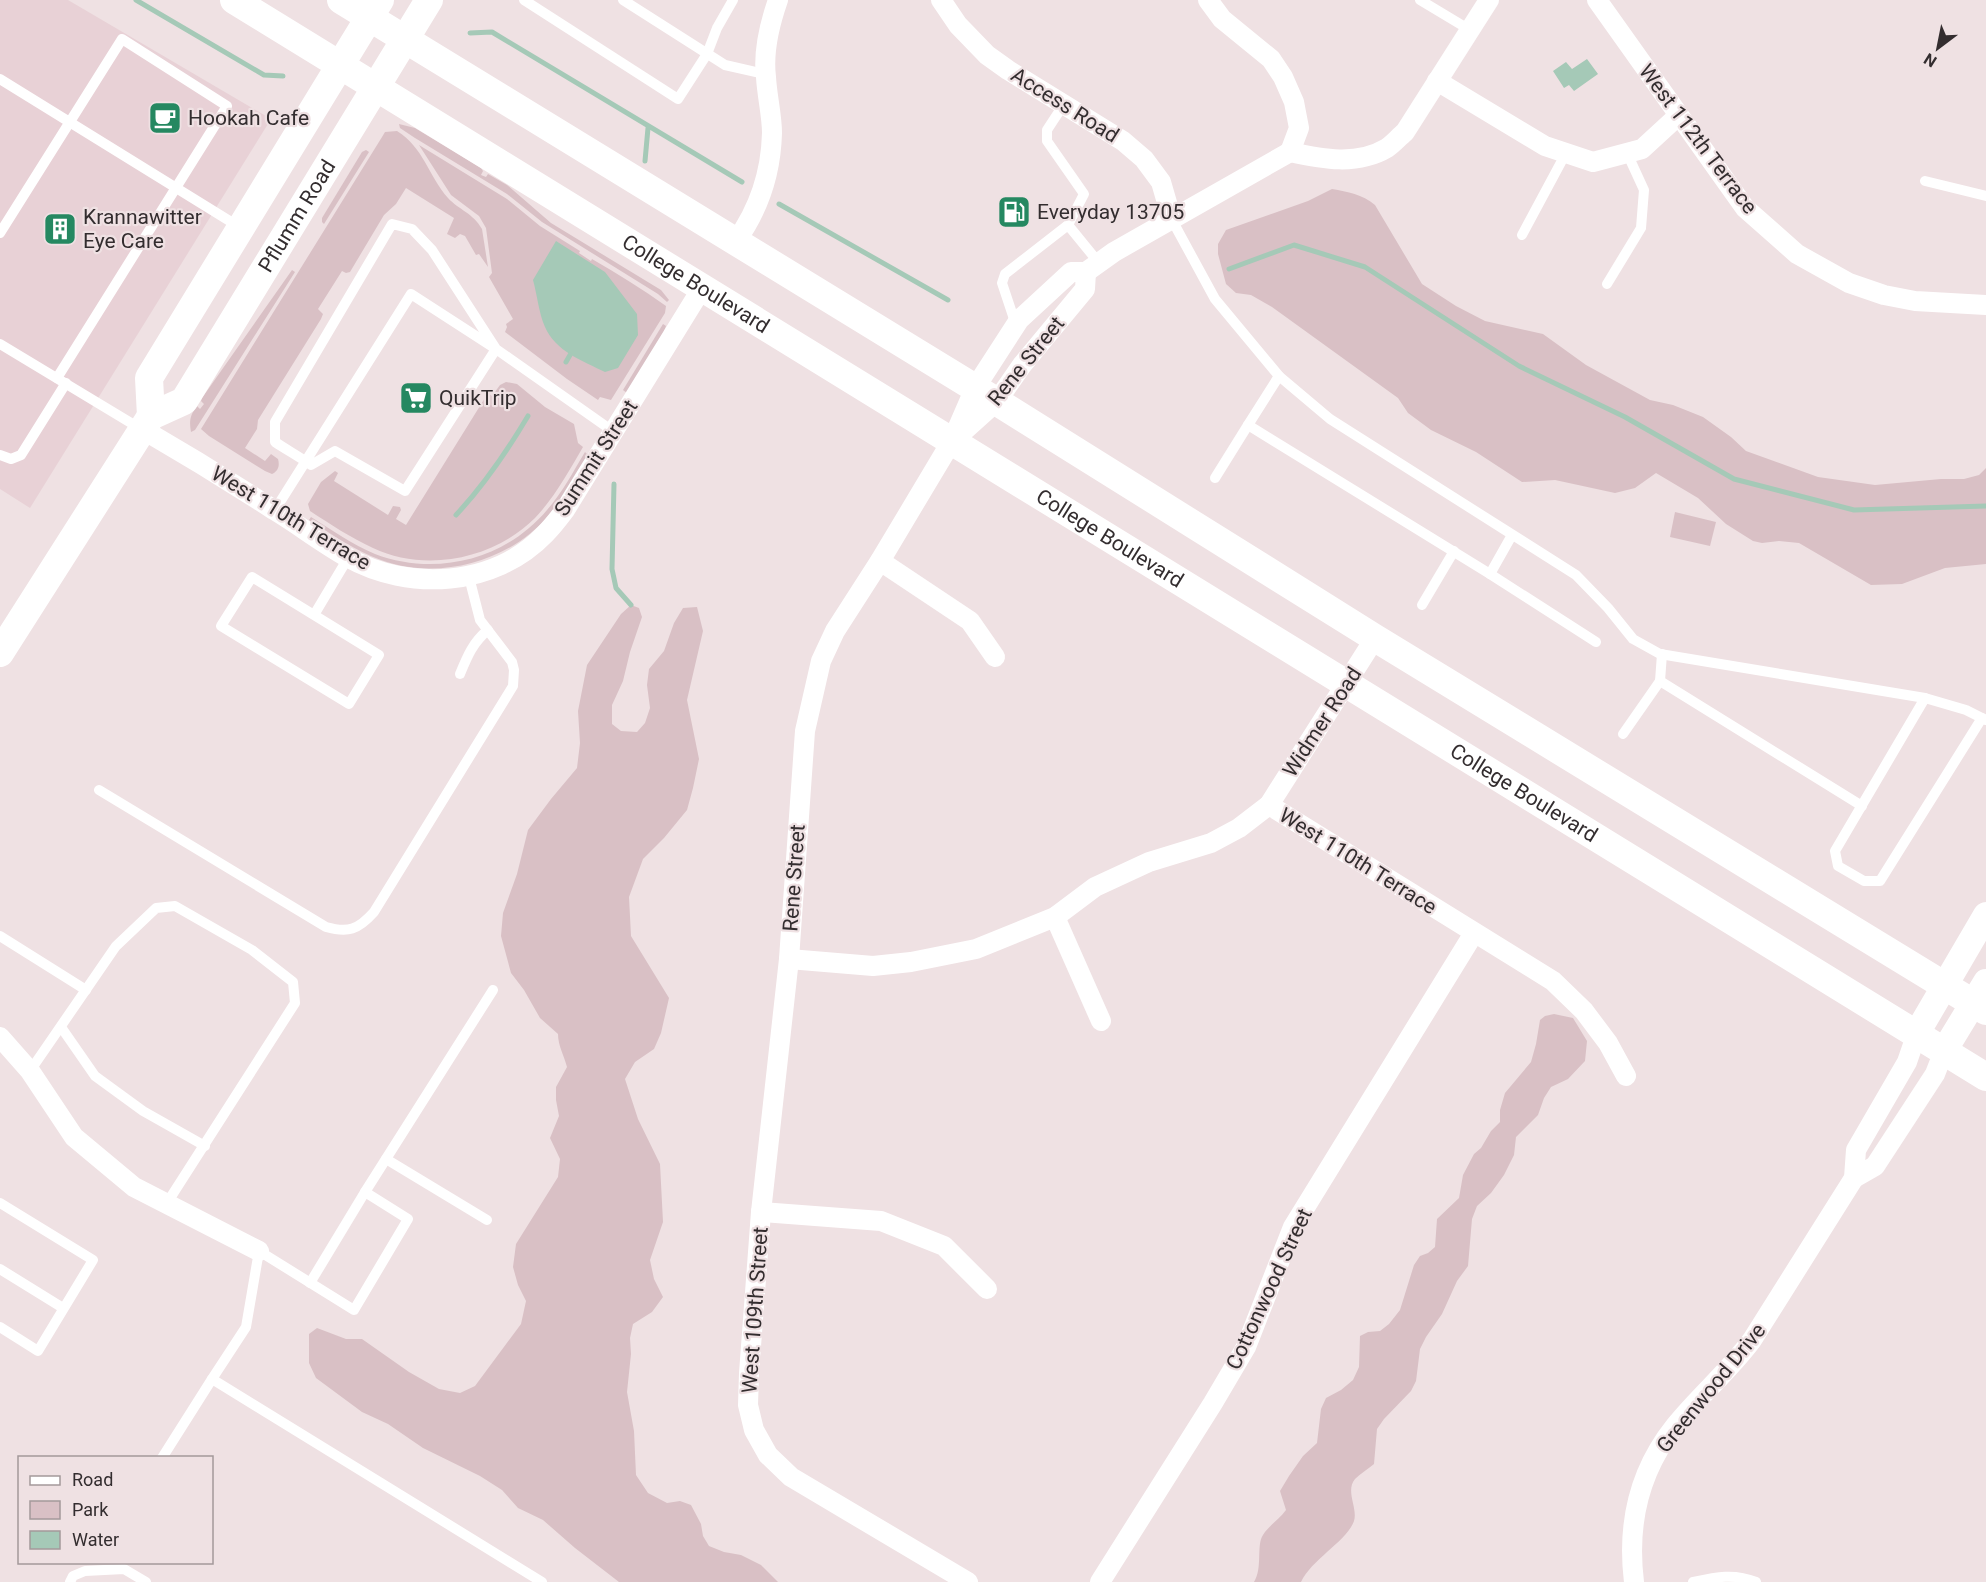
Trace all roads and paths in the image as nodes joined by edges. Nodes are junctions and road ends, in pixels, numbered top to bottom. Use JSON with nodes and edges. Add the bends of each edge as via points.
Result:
{"nodes":[{"id":1,"x":234,"y":0,"type":"edge"},
{"id":2,"x":340,"y":0,"type":"edge"},
{"id":3,"x":429,"y":0,"type":"edge"},
{"id":4,"x":524,"y":0,"type":"edge"},
{"id":5,"x":623,"y":0,"type":"edge"},
{"id":6,"x":733,"y":0,"type":"edge"},
{"id":7,"x":778,"y":0,"type":"edge"},
{"id":8,"x":941,"y":0,"type":"edge"},
{"id":9,"x":1208,"y":0,"type":"edge"},
{"id":10,"x":1420,"y":0,"type":"edge"},
{"id":11,"x":1489,"y":0,"type":"edge"},
{"id":12,"x":1597,"y":0,"type":"edge"},
{"id":13,"x":374,"y":9,"type":"edge"},
{"id":14,"x":1470,"y":30,"type":"junction"},
{"id":15,"x":404,"y":39,"type":"junction"},
{"id":16,"x":707,"y":54,"type":"junction"},
{"id":17,"x":340,"y":65,"type":"junction"},
{"id":18,"x":765,"y":74,"type":"junction"},
{"id":19,"x":0,"y":79,"type":"edge"},
{"id":20,"x":1437,"y":81,"type":"junction"},
{"id":21,"x":375,"y":87,"type":"junction"},
{"id":22,"x":1064,"y":104,"type":"junction"},
{"id":23,"x":1678,"y":115,"type":"junction"},
{"id":24,"x":70,"y":123,"type":"junction"},
{"id":25,"x":1290,"y":152,"type":"junction"},
{"id":26,"x":1566,"y":153,"type":"junction"},
{"id":27,"x":1627,"y":153,"type":"junction"},
{"id":28,"x":1925,"y":181,"type":"dead end"},
{"id":29,"x":176,"y":188,"type":"junction"},
{"id":30,"x":1986,"y":196,"type":"edge"},
{"id":31,"x":1172,"y":220,"type":"junction"},
{"id":32,"x":1068,"y":225,"type":"junction"},
{"id":33,"x":241,"y":228,"type":"junction"},
{"id":34,"x":0,"y":233,"type":"edge"},
{"id":35,"x":1522,"y":235,"type":"dead end"},
{"id":36,"x":736,"y":241,"type":"junction"},
{"id":37,"x":1092,"y":268,"type":"junction"},
{"id":38,"x":1607,"y":284,"type":"dead end"},
{"id":39,"x":702,"y":288,"type":"junction"},
{"id":40,"x":1986,"y":304,"type":"edge"},
{"id":41,"x":1016,"y":325,"type":"junction"},
{"id":42,"x":0,"y":344,"type":"edge"},
{"id":43,"x":496,"y":349,"type":"junction"},
{"id":44,"x":1279,"y":375,"type":"junction"},
{"id":45,"x":61,"y":381,"type":"junction"},
{"id":46,"x":986,"y":394,"type":"junction"},
{"id":47,"x":147,"y":423,"type":"junction"},
{"id":48,"x":1248,"y":425,"type":"junction"},
{"id":49,"x":614,"y":432,"type":"junction"},
{"id":50,"x":952,"y":441,"type":"junction"},
{"id":51,"x":0,"y":455,"type":"edge"},
{"id":52,"x":306,"y":462,"type":"junction"},
{"id":53,"x":1215,"y":478,"type":"dead end"},
{"id":54,"x":275,"y":510,"type":"junction"},
{"id":55,"x":1512,"y":535,"type":"junction"},
{"id":56,"x":1454,"y":552,"type":"junction"},
{"id":57,"x":348,"y":558,"type":"junction"},
{"id":58,"x":880,"y":561,"type":"junction"},
{"id":59,"x":1490,"y":573,"type":"junction"},
{"id":60,"x":469,"y":577,"type":"junction"},
{"id":61,"x":448,"y":579,"type":"joint"},
{"id":62,"x":1422,"y":605,"type":"dead end"},
{"id":63,"x":314,"y":615,"type":"junction"},
{"id":64,"x":488,"y":630,"type":"junction"},
{"id":65,"x":1375,"y":638,"type":"junction"},
{"id":66,"x":1596,"y":642,"type":"dead end"},
{"id":67,"x":0,"y":653,"type":"edge"},
{"id":68,"x":1662,"y":654,"type":"junction"},
{"id":69,"x":995,"y":657,"type":"dead end"},
{"id":70,"x":460,"y":674,"type":"dead end"},
{"id":71,"x":1660,"y":681,"type":"junction"},
{"id":72,"x":1347,"y":684,"type":"junction"},
{"id":73,"x":1925,"y":698,"type":"junction"},
{"id":74,"x":1984,"y":719,"type":"edge"},
{"id":75,"x":1623,"y":734,"type":"dead end"},
{"id":76,"x":99,"y":790,"type":"dead end"},
{"id":77,"x":1269,"y":805,"type":"junction"},
{"id":78,"x":1862,"y":806,"type":"junction"},
{"id":79,"x":1986,"y":915,"type":"edge"},
{"id":80,"x":1055,"y":917,"type":"junction"},
{"id":81,"x":1474,"y":933,"type":"junction"},
{"id":82,"x":0,"y":936,"type":"edge"},
{"id":83,"x":789,"y":959,"type":"junction"},
{"id":84,"x":1944,"y":985,"type":"junction"},
{"id":85,"x":86,"y":990,"type":"junction"},
{"id":86,"x":493,"y":990,"type":"dead end"},
{"id":87,"x":1982,"y":999,"type":"edge"},
{"id":88,"x":1101,"y":1020,"type":"dead end"},
{"id":89,"x":61,"y":1027,"type":"junction"},
{"id":90,"x":1917,"y":1033,"type":"junction"},
{"id":91,"x":0,"y":1037,"type":"edge"},
{"id":92,"x":1944,"y":1050,"type":"junction"},
{"id":93,"x":30,"y":1071,"type":"junction"},
{"id":94,"x":1626,"y":1076,"type":"dead end"},
{"id":95,"x":1986,"y":1077,"type":"edge"},
{"id":96,"x":205,"y":1146,"type":"junction"},
{"id":97,"x":386,"y":1159,"type":"junction"},
{"id":98,"x":1854,"y":1178,"type":"junction"},
{"id":99,"x":365,"y":1192,"type":"junction"},
{"id":100,"x":0,"y":1203,"type":"edge"},
{"id":101,"x":167,"y":1203,"type":"junction"},
{"id":102,"x":761,"y":1212,"type":"junction"},
{"id":103,"x":487,"y":1220,"type":"dead end"},
{"id":104,"x":259,"y":1251,"type":"junction"},
{"id":105,"x":0,"y":1269,"type":"edge"},
{"id":106,"x":310,"y":1283,"type":"junction"},
{"id":107,"x":987,"y":1289,"type":"dead end"},
{"id":108,"x":63,"y":1308,"type":"junction"},
{"id":109,"x":0,"y":1328,"type":"edge"},
{"id":110,"x":212,"y":1379,"type":"junction"},
{"id":111,"x":163,"y":1456,"type":"edge"},
{"id":112,"x":125,"y":1566,"type":"edge"},
{"id":113,"x":70,"y":1582,"type":"edge"},
{"id":114,"x":146,"y":1582,"type":"edge"},
{"id":115,"x":542,"y":1582,"type":"edge"},
{"id":116,"x":968,"y":1582,"type":"edge"},
{"id":117,"x":1100,"y":1582,"type":"edge"},
{"id":118,"x":1634,"y":1582,"type":"edge"},
{"id":119,"x":1693,"y":1582,"type":"edge"},
{"id":120,"x":1756,"y":1582,"type":"edge"}],
"edges":[{"from":1,"to":17,"type":"main road","name":"College Boulevard"},
{"from":2,"to":13,"type":"main road"},
{"from":3,"to":15,"type":"main road","name":"Pflumm Road"},
{"from":4,"to":16,"type":"lane","via":[[678,99]]},
{"from":5,"to":16,"type":"lane"},
{"from":6,"to":16,"type":"lane"},
{"from":7,"to":18,"type":"street"},
{"from":8,"to":22,"type":"street","name":"Access Road","via":[[987,55]]},
{"from":9,"to":25,"type":"street","via":[[1222,19],[1270,59],[1283,77],[1294,102],[1299,128]]},
{"from":10,"to":14,"type":"lane"},
{"from":11,"to":14,"type":"street"},
{"from":12,"to":23,"type":"street","name":"West 112th Terrace"},
{"from":13,"to":15,"type":"main road"},
{"from":13,"to":17,"type":"main road","name":"Pflumm Road"},
{"from":14,"to":20,"type":"street"},
{"from":15,"to":21,"type":"main road","name":"Pflumm Road"},
{"from":15,"to":36,"type":"main road"},
{"from":16,"to":18,"type":"lane","via":[[725,65]]},
{"from":17,"to":21,"type":"main road","name":"College Boulevard"},
{"from":17,"to":33,"type":"main road","name":"Pflumm Road"},
{"from":18,"to":36,"type":"street","via":[[771,153],[763,192]]},
{"from":19,"to":24,"type":"lane"},
{"from":20,"to":25,"type":"street","via":[[1405,132],[1381,151],[1350,160]]},
{"from":20,"to":26,"type":"street","via":[[1545,146]]},
{"from":21,"to":39,"type":"main road","name":"College Boulevard"},
{"from":21,"to":47,"type":"main road","name":"Pflumm Road","via":[[184,401]]},
{"from":22,"to":31,"type":"street","name":"Access Road","via":[[1144,159],[1161,182]]},
{"from":22,"to":32,"type":"lane","via":[[1047,130],[1047,141],[1084,194]]},
{"from":23,"to":27,"type":"street","via":[[1642,149]]},
{"from":23,"to":40,"type":"street","name":"West 112th Terrace","via":[[1745,208],[1797,254],[1850,284],[1884,295],[1916,301]]},
{"from":24,"to":29,"type":"lane"},
{"from":24,"to":29,"type":"lane","via":[[122,39],[227,106]]},
{"from":24,"to":34,"type":"lane"},
{"from":25,"to":31,"type":"street","name":"Rene Street"},
{"from":26,"to":27,"type":"street","via":[[1593,162]]},
{"from":26,"to":35,"type":"lane"},
{"from":27,"to":38,"type":"lane","via":[[1644,190],[1641,228]]},
{"from":28,"to":30,"type":"lane"},
{"from":29,"to":33,"type":"lane"},
{"from":29,"to":45,"type":"lane"},
{"from":31,"to":37,"type":"street","name":"Rene Street"},
{"from":31,"to":44,"type":"lane","via":[[1215,299]]},
{"from":32,"to":37,"type":"lane"},
{"from":32,"to":41,"type":"lane","via":[[1005,274],[1002,283]]},
{"from":33,"to":47,"type":"main road","name":"Pflumm Road","via":[[148,378]]},
{"from":36,"to":46,"type":"main road"},
{"from":37,"to":41,"type":"street","name":"Rene Street","via":[[1071,272]]},
{"from":37,"to":46,"type":"street","name":"Rene Street","via":[[1085,289],[1022,365]]},
{"from":39,"to":49,"type":"street","name":"Summit Street"},
{"from":39,"to":50,"type":"main road","name":"College Boulevard"},
{"from":41,"to":46,"type":"street","name":"Rene Street"},
{"from":42,"to":45,"type":"lane"},
{"from":43,"to":49,"type":"lane"},
{"from":43,"to":52,"type":"lane","via":[[405,491],[335,451],[311,465]]},
{"from":43,"to":52,"type":"lane","via":[[411,294]]},
{"from":43,"to":52,"type":"lane","via":[[432,250],[412,230],[392,224],[275,422],[275,442]]},
{"from":44,"to":48,"type":"lane"},
{"from":44,"to":55,"type":"lane","via":[[1330,419]]},
{"from":45,"to":47,"type":"lane"},
{"from":45,"to":51,"type":"lane","via":[[21,455],[10,459]]},
{"from":46,"to":50,"type":"street","name":"Rene Street"},
{"from":46,"to":65,"type":"main road"},
{"from":47,"to":54,"type":"street","name":"West 110th Terrace","via":[[189,456]]},
{"from":47,"to":67,"type":"main road"},
{"from":48,"to":53,"type":"lane"},
{"from":48,"to":56,"type":"lane"},
{"from":49,"to":60,"type":"street","name":"Summit Street","via":[[544,536],[517,556]]},
{"from":50,"to":58,"type":"street","name":"Rene Street"},
{"from":50,"to":72,"type":"main road","name":"College Boulevard"},
{"from":52,"to":54,"type":"lane"},
{"from":54,"to":57,"type":"street","name":"West 110th Terrace"},
{"from":55,"to":59,"type":"lane"},
{"from":55,"to":68,"type":"lane","via":[[1576,575],[1633,639]]},
{"from":56,"to":59,"type":"lane"},
{"from":56,"to":62,"type":"lane"},
{"from":57,"to":61,"type":"street","name":"West 110th Terrace","via":[[384,573]]},
{"from":57,"to":63,"type":"lane"},
{"from":58,"to":69,"type":"street","via":[[970,621]]},
{"from":58,"to":83,"type":"street","name":"Rene Street","via":[[820,661],[812,694],[805,731]]},
{"from":59,"to":66,"type":"lane"},
{"from":60,"to":61,"type":"street","name":"Summit Street"},
{"from":60,"to":64,"type":"lane","via":[[480,620]]},
{"from":63,"to":63,"type":"lane","via":[[252,577],[221,626],[349,704],[379,655]]},
{"from":64,"to":70,"type":"lane","via":[[478,638]]},
{"from":64,"to":76,"type":"lane","via":[[512,662],[513,686],[374,912],[350,930],[326,927]]},
{"from":65,"to":72,"type":"street","name":"Widmer Road"},
{"from":65,"to":84,"type":"main road"},
{"from":68,"to":71,"type":"lane"},
{"from":68,"to":73,"type":"lane"},
{"from":71,"to":75,"type":"lane"},
{"from":71,"to":78,"type":"lane"},
{"from":72,"to":77,"type":"street","name":"Widmer Road"},
{"from":72,"to":90,"type":"main road","name":"College Boulevard"},
{"from":73,"to":74,"type":"lane"},
{"from":73,"to":78,"type":"lane"},
{"from":74,"to":78,"type":"lane","via":[[1880,881],[1864,881],[1838,866],[1835,851]]},
{"from":77,"to":80,"type":"street","name":"West 110th Terrace","via":[[1211,843],[1149,862],[1095,887]]},
{"from":77,"to":81,"type":"street","name":"West 110th Terrace"},
{"from":79,"to":84,"type":"street"},
{"from":80,"to":83,"type":"street","name":"West 110th Terrace","via":[[976,949],[911,962],[873,966]]},
{"from":80,"to":88,"type":"street"},
{"from":81,"to":94,"type":"street","name":"West 110th Terrace","via":[[1553,981],[1584,1011]]},
{"from":81,"to":117,"type":"street","name":"Cottonwood Street","via":[[1293,1227],[1246,1347]]},
{"from":82,"to":85,"type":"lane"},
{"from":83,"to":102,"type":"street","name":"Rene Street"},
{"from":84,"to":87,"type":"main road"},
{"from":84,"to":90,"type":"street"},
{"from":85,"to":89,"type":"lane"},
{"from":85,"to":96,"type":"lane","via":[[116,946],[148,915],[156,908],[175,906],[252,950],[293,982],[295,1003]]},
{"from":86,"to":97,"type":"lane"},
{"from":87,"to":92,"type":"street"},
{"from":89,"to":93,"type":"lane"},
{"from":89,"to":96,"type":"lane","via":[[95,1076],[143,1111]]},
{"from":90,"to":92,"type":"main road","name":"College Boulevard"},
{"from":90,"to":98,"type":"street","name":"Greenwood Drive","via":[[1907,1062],[1856,1150]]},
{"from":91,"to":93,"type":"street"},
{"from":92,"to":95,"type":"main road","name":"College Boulevard"},
{"from":92,"to":98,"type":"street","name":"Greenwood Drive","via":[[1935,1074],[1875,1166]]},
{"from":93,"to":101,"type":"street","via":[[74,1137],[134,1186]]},
{"from":96,"to":101,"type":"lane"},
{"from":97,"to":99,"type":"lane"},
{"from":97,"to":103,"type":"lane"},
{"from":98,"to":118,"type":"street","name":"Greenwood Drive","via":[[1752,1340],[1676,1425],[1650,1466],[1638,1497],[1632,1531]]},
{"from":99,"to":106,"type":"lane"},
{"from":99,"to":106,"type":"lane","via":[[408,1219],[354,1310]]},
{"from":100,"to":108,"type":"lane","via":[[93,1260]]},
{"from":101,"to":104,"type":"street"},
{"from":102,"to":107,"type":"street","via":[[881,1221],[944,1246]]},
{"from":102,"to":116,"type":"street","name":"West 109th Street","via":[[749,1373],[748,1405],[754,1430],[768,1455],[791,1477]]},
{"from":104,"to":106,"type":"lane"},
{"from":104,"to":110,"type":"lane","via":[[246,1327]]},
{"from":105,"to":108,"type":"lane"},
{"from":108,"to":109,"type":"lane","via":[[38,1351]]},
{"from":110,"to":111,"type":"lane"},
{"from":110,"to":115,"type":"lane"},
{"from":112,"to":113,"type":"lane","via":[[85,1571],[73,1576]]},
{"from":112,"to":114,"type":"lane"},
{"from":119,"to":120,"type":"lane","via":[[1742,1576]]}]}
